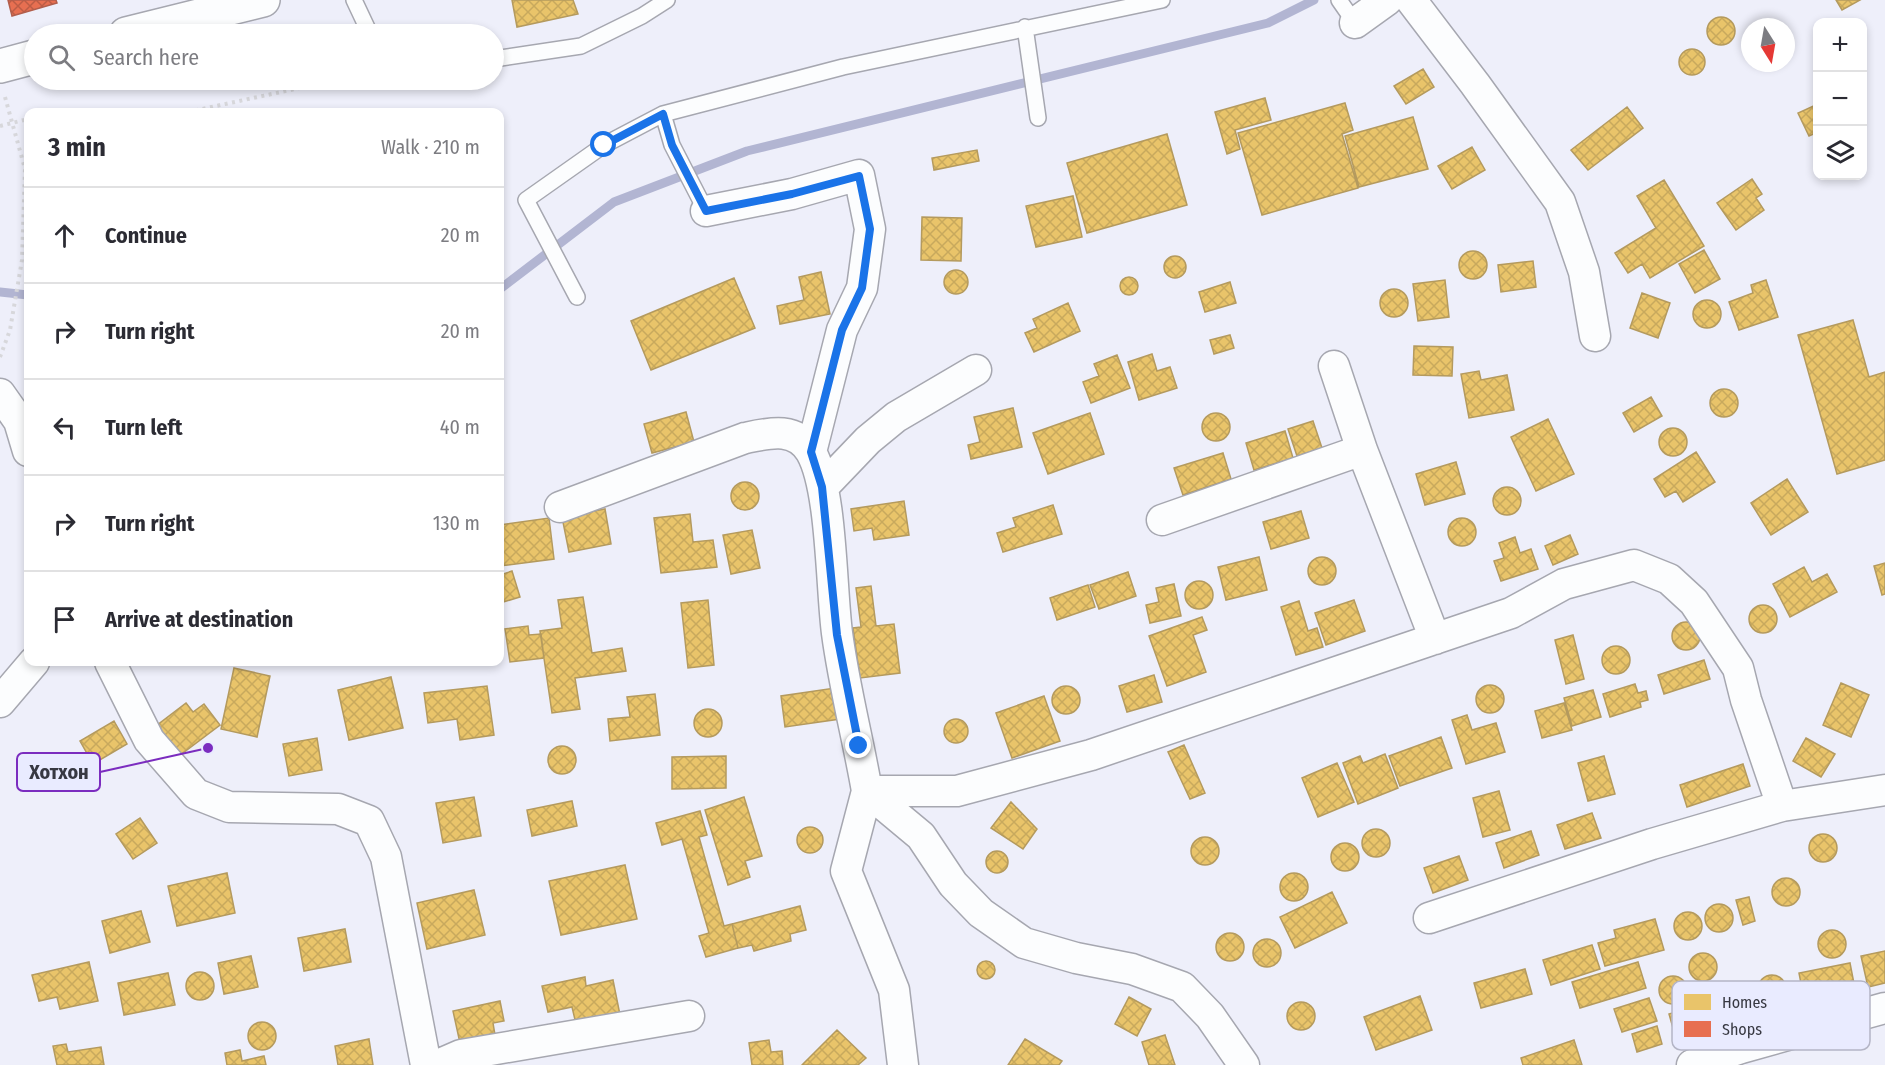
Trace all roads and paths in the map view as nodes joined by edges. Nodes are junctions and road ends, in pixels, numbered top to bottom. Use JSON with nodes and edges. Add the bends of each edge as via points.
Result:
{"nodes":[{"id":1,"x":263,"y":0,"type":"edge"},
{"id":2,"x":354,"y":0,"type":"edge"},
{"id":3,"x":667,"y":0,"type":"edge"},
{"id":4,"x":1162,"y":0,"type":"edge"},
{"id":5,"x":1387,"y":0,"type":"edge"},
{"id":6,"x":1411,"y":0,"type":"edge"},
{"id":7,"x":1348,"y":13,"type":"edge"},
{"id":8,"x":166,"y":24,"type":"edge"},
{"id":9,"x":365,"y":24,"type":"edge"},
{"id":10,"x":1025,"y":27,"type":"junction"},
{"id":11,"x":504,"y":58,"type":"edge"},
{"id":12,"x":24,"y":65,"type":"edge"},
{"id":13,"x":2,"y":82,"type":"edge"},
{"id":14,"x":290,"y":90,"type":"edge"},
{"id":15,"x":207,"y":108,"type":"edge"},
{"id":16,"x":663,"y":114,"type":"junction"},
{"id":17,"x":1038,"y":118,"type":"dead end"},
{"id":18,"x":24,"y":120,"type":"edge"},
{"id":19,"x":12,"y":123,"type":"junction"},
{"id":20,"x":0,"y":126,"type":"edge"},
{"id":21,"x":24,"y":165,"type":"edge"},
{"id":22,"x":24,"y":199,"type":"edge"},
{"id":23,"x":701,"y":202,"type":"joint"},
{"id":24,"x":577,"y":297,"type":"dead end"},
{"id":25,"x":1595,"y":336,"type":"dead end"},
{"id":26,"x":0,"y":357,"type":"edge"},
{"id":27,"x":1334,"y":366,"type":"dead end"},
{"id":28,"x":976,"y":370,"type":"dead end"},
{"id":29,"x":0,"y":394,"type":"edge"},
{"id":30,"x":24,"y":438,"type":"edge"},
{"id":31,"x":1362,"y":450,"type":"junction"},
{"id":32,"x":811,"y":452,"type":"junction"},
{"id":33,"x":822,"y":487,"type":"junction"},
{"id":34,"x":560,"y":507,"type":"dead end"},
{"id":35,"x":1162,"y":520,"type":"dead end"},
{"id":36,"x":1435,"y":639,"type":"junction"},
{"id":37,"x":31,"y":666,"type":"edge"},
{"id":38,"x":112,"y":666,"type":"edge"},
{"id":39,"x":0,"y":702,"type":"edge"},
{"id":40,"x":1885,"y":790,"type":"edge"},
{"id":41,"x":867,"y":791,"type":"junction"},
{"id":42,"x":1782,"y":806,"type":"junction"},
{"id":43,"x":1429,"y":918,"type":"dead end"},
{"id":44,"x":1885,"y":1008,"type":"edge"},
{"id":45,"x":1870,"y":1012,"type":"edge"},
{"id":46,"x":689,"y":1016,"type":"dead end"},
{"id":47,"x":1735,"y":1050,"type":"edge"},
{"id":48,"x":426,"y":1065,"type":"edge"},
{"id":49,"x":438,"y":1065,"type":"edge"},
{"id":50,"x":903,"y":1065,"type":"edge"},
{"id":51,"x":1244,"y":1065,"type":"edge"},
{"id":52,"x":1692,"y":1065,"type":"edge"}],
"edges":[{"from":1,"to":8,"type":"main road"},
{"from":2,"to":9,"type":"lane"},
{"from":3,"to":11,"type":"lane","via":[[581,46]]},
{"from":4,"to":10,"type":"lane"},
{"from":5,"to":7,"type":"street"},
{"from":6,"to":25,"type":"street","via":[[1560,202],[1584,272]]},
{"from":10,"to":16,"type":"lane","via":[[843,66]]},
{"from":10,"to":17,"type":"lane"},
{"from":12,"to":13,"type":"main road"},
{"from":13,"to":19,"type":"path"},
{"from":14,"to":15,"type":"path"},
{"from":16,"to":23,"type":"lane","via":[[672,145]]},
{"from":16,"to":24,"type":"lane","via":[[604,145],[526,200]]},
{"from":18,"to":19,"type":"path"},
{"from":19,"to":20,"type":"path"},
{"from":19,"to":21,"type":"path"},
{"from":22,"to":26,"type":"path","via":[[22,260],[10,330]]},
{"from":23,"to":32,"type":"street","via":[[792,194],[859,176],[870,229],[862,288],[842,330]]},
{"from":27,"to":31,"type":"street"},
{"from":28,"to":33,"type":"street","via":[[896,417]]},
{"from":29,"to":30,"type":"street","via":[[19,421]]},
{"from":31,"to":35,"type":"street"},
{"from":31,"to":36,"type":"street"},
{"from":32,"to":33,"type":"street"},
{"from":32,"to":34,"type":"street","via":[[790,434],[777,432],[745,438]]},
{"from":33,"to":41,"type":"street","via":[[837,635]]},
{"from":36,"to":41,"type":"street","via":[[1091,755],[957,791]]},
{"from":36,"to":42,"type":"street","via":[[1511,613],[1564,584],[1634,565],[1669,579],[1694,602],[1738,668]]},
{"from":37,"to":39,"type":"street"},
{"from":38,"to":48,"type":"street","via":[[149,740],[196,794],[229,807],[338,809],[369,821],[386,856]]},
{"from":40,"to":42,"type":"street"},
{"from":41,"to":50,"type":"street","via":[[846,871],[894,990]]},
{"from":41,"to":51,"type":"street","via":[[921,836],[953,884],[981,914],[1024,943],[1132,969],[1182,987],[1210,1016]]},
{"from":42,"to":43,"type":"street","via":[[1652,844]]},
{"from":44,"to":45,"type":"street"},
{"from":46,"to":49,"type":"street","via":[[461,1055]]},
{"from":47,"to":52,"type":"street"}]}
